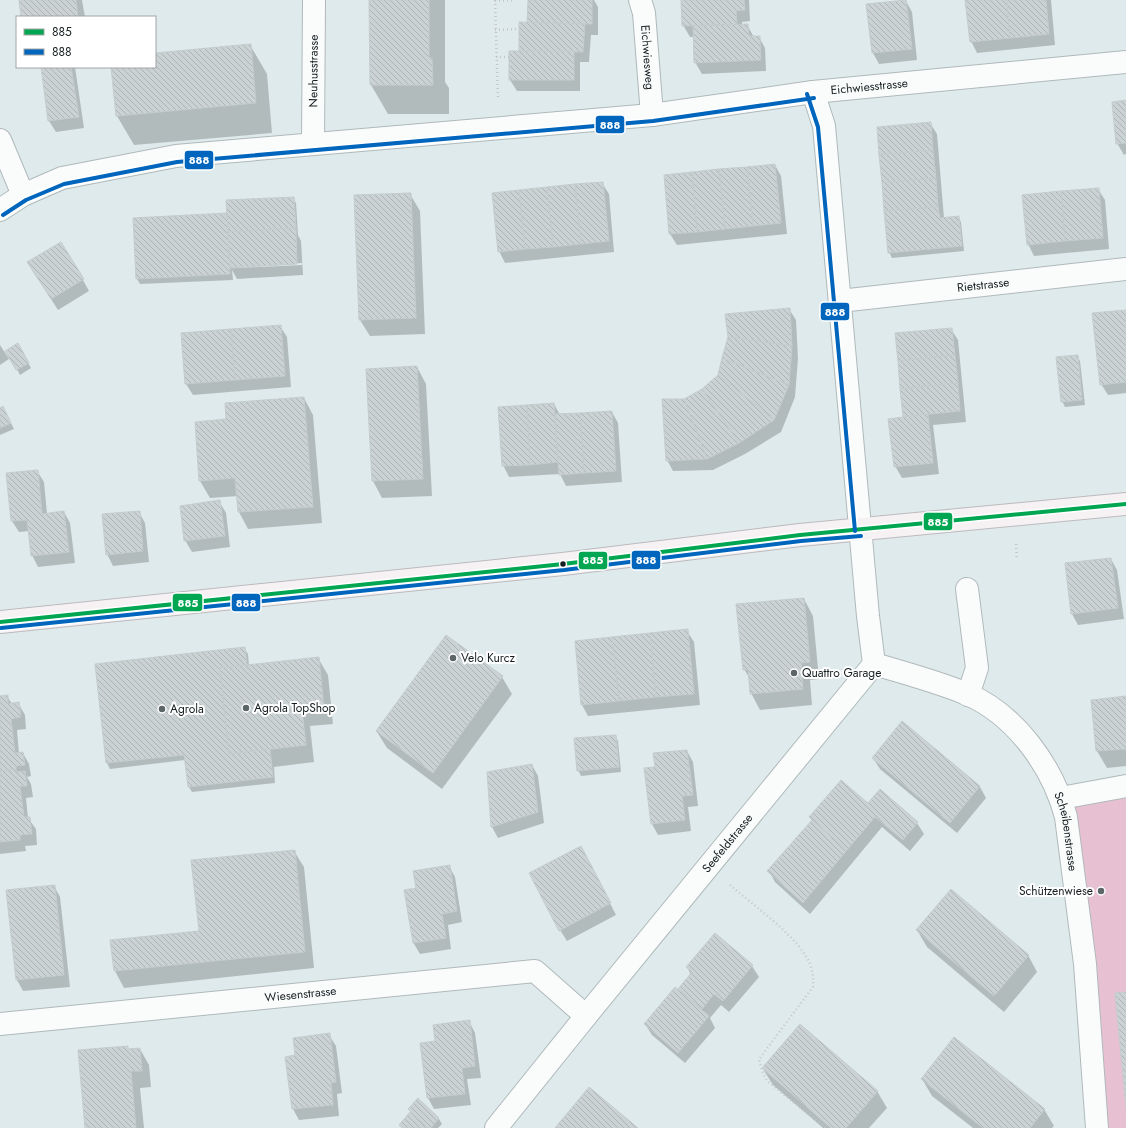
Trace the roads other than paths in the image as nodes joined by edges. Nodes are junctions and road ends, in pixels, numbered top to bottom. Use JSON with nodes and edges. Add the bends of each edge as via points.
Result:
{"nodes":[{"id":1,"x":314,"y":0,"type":"edge"},
{"id":2,"x":640,"y":0,"type":"edge"},
{"id":3,"x":1126,"y":62,"type":"edge"},
{"id":4,"x":813,"y":92,"type":"junction"},
{"id":5,"x":652,"y":115,"type":"junction"},
{"id":6,"x":0,"y":140,"type":"edge"},
{"id":7,"x":312,"y":143,"type":"junction"},
{"id":8,"x":23,"y":195,"type":"junction"},
{"id":9,"x":0,"y":210,"type":"edge"},
{"id":10,"x":1126,"y":269,"type":"edge"},
{"id":11,"x":840,"y":302,"type":"junction"},
{"id":12,"x":1126,"y":504,"type":"edge"},
{"id":13,"x":861,"y":530,"type":"junction"},
{"id":14,"x":967,"y":589,"type":"dead end"},
{"id":15,"x":0,"y":622,"type":"edge"},
{"id":16,"x":874,"y":664,"type":"junction"},
{"id":17,"x":968,"y":695,"type":"junction"},
{"id":18,"x":1126,"y":786,"type":"edge"},
{"id":19,"x":1061,"y":798,"type":"junction"},
{"id":20,"x":586,"y":1016,"type":"junction"},
{"id":21,"x":0,"y":1024,"type":"edge"},
{"id":22,"x":496,"y":1128,"type":"edge"},
{"id":23,"x":1098,"y":1128,"type":"edge"}],
"edges":[{"from":1,"to":7,"type":"street","name":"Neuhusstrasse"},
{"from":2,"to":5,"type":"street","name":"Eichwiesweg","via":[[644,13]]},
{"from":3,"to":4,"type":"street","name":"Eichwiesstrasse"},
{"from":4,"to":5,"type":"street","name":"Eichwiesstrasse"},
{"from":4,"to":11,"type":"street","via":[[824,126]]},
{"from":5,"to":7,"type":"street","name":"Eichwiesstrasse"},
{"from":6,"to":8,"type":"street"},
{"from":7,"to":8,"type":"street","name":"Eichwiesstrasse","via":[[176,156],[62,178]]},
{"from":8,"to":9,"type":"street","name":"Eichwiesstrasse"},
{"from":10,"to":11,"type":"street","name":"Rietstrasse"},
{"from":11,"to":13,"type":"street"},
{"from":12,"to":13,"type":"main road"},
{"from":13,"to":15,"type":"main road","via":[[563,564]]},
{"from":13,"to":16,"type":"street"},
{"from":14,"to":17,"type":"street","via":[[977,668]]},
{"from":16,"to":17,"type":"street","name":"Scheibenstrasse"},
{"from":16,"to":20,"type":"street","name":"Seefeldstrasse"},
{"from":17,"to":19,"type":"street","name":"Scheibenstrasse","via":[[998,713],[1025,738],[1045,767]]},
{"from":18,"to":19,"type":"street"},
{"from":19,"to":23,"type":"street","name":"Scheibenstrasse","via":[[1066,817],[1086,964]]},
{"from":20,"to":21,"type":"street","name":"Wiesenstrasse","via":[[535,971]]},
{"from":20,"to":22,"type":"street","name":"Seefeldstrasse"}]}
